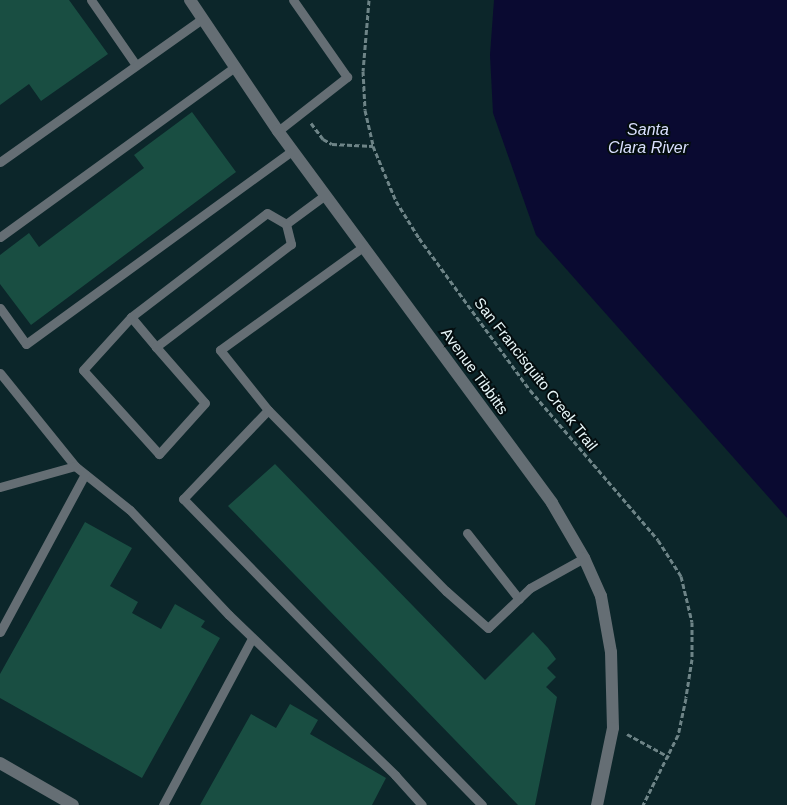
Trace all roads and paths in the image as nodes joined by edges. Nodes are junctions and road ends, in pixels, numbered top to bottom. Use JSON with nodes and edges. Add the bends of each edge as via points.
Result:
{"nodes":[{"id":1,"x":91,"y":0,"type":"edge"},
{"id":2,"x":190,"y":0,"type":"edge"},
{"id":3,"x":293,"y":0,"type":"edge"},
{"id":4,"x":369,"y":0,"type":"edge"},
{"id":5,"x":202,"y":19,"type":"junction"},
{"id":6,"x":136,"y":65,"type":"junction"},
{"id":7,"x":235,"y":67,"type":"junction"},
{"id":8,"x":302,"y":112,"type":"junction"},
{"id":9,"x":278,"y":131,"type":"junction"},
{"id":10,"x":373,"y":146,"type":"junction"},
{"id":11,"x":293,"y":150,"type":"junction"},
{"id":12,"x":0,"y":162,"type":"edge"},
{"id":13,"x":325,"y":195,"type":"junction"},
{"id":14,"x":286,"y":224,"type":"junction"},
{"id":15,"x":0,"y":237,"type":"edge"},
{"id":16,"x":363,"y":247,"type":"junction"},
{"id":17,"x":0,"y":308,"type":"edge"},
{"id":18,"x":131,"y":317,"type":"junction"},
{"id":19,"x":156,"y":347,"type":"junction"},
{"id":20,"x":0,"y":373,"type":"edge"},
{"id":21,"x":268,"y":410,"type":"junction"},
{"id":22,"x":75,"y":466,"type":"junction"},
{"id":23,"x":85,"y":474,"type":"junction"},
{"id":24,"x":0,"y":486,"type":"edge"},
{"id":25,"x":467,"y":533,"type":"dead end"},
{"id":26,"x":584,"y":558,"type":"junction"},
{"id":27,"x":519,"y":598,"type":"junction"},
{"id":28,"x":0,"y":632,"type":"edge"},
{"id":29,"x":252,"y":638,"type":"junction"},
{"id":30,"x":613,"y":728,"type":"junction"},
{"id":31,"x":669,"y":757,"type":"junction"},
{"id":32,"x":0,"y":763,"type":"edge"},
{"id":33,"x":73,"y":805,"type":"edge"},
{"id":34,"x":163,"y":805,"type":"edge"},
{"id":35,"x":422,"y":805,"type":"edge"},
{"id":36,"x":482,"y":805,"type":"edge"},
{"id":37,"x":597,"y":805,"type":"edge"},
{"id":38,"x":643,"y":805,"type":"edge"}],
"edges":[{"from":1,"to":6,"type":"lane"},
{"from":2,"to":5,"type":"street","name":"Avenue Tibbitts"},
{"from":3,"to":8,"type":"lane","via":[[347,77]]},
{"from":4,"to":10,"type":"path","name":"San Francisquito Creek Trail","via":[[363,71],[365,110]]},
{"from":5,"to":6,"type":"lane"},
{"from":5,"to":7,"type":"street","name":"Avenue Tibbitts"},
{"from":6,"to":12,"type":"lane"},
{"from":7,"to":9,"type":"street","name":"Avenue Tibbitts"},
{"from":7,"to":15,"type":"lane"},
{"from":8,"to":9,"type":"lane"},
{"from":8,"to":10,"type":"path","via":[[323,139],[332,144]]},
{"from":9,"to":11,"type":"street","name":"Avenue Tibbitts"},
{"from":10,"to":31,"type":"path","name":"San Francisquito Creek Trail","via":[[396,201],[419,238],[551,417],[658,540],[681,576],[692,622],[692,659],[678,735]]},
{"from":11,"to":13,"type":"street","name":"Avenue Tibbitts"},
{"from":11,"to":17,"type":"lane","via":[[26,344]]},
{"from":13,"to":14,"type":"lane"},
{"from":13,"to":16,"type":"street","name":"Avenue Tibbitts"},
{"from":14,"to":18,"type":"lane","via":[[266,214]]},
{"from":14,"to":19,"type":"lane","via":[[291,244]]},
{"from":16,"to":21,"type":"lane","via":[[220,350]]},
{"from":16,"to":26,"type":"street","name":"Avenue Tibbitts","via":[[552,503]]},
{"from":18,"to":19,"type":"lane"},
{"from":18,"to":19,"type":"lane","via":[[83,370],[159,454],[205,403]]},
{"from":20,"to":22,"type":"lane"},
{"from":21,"to":27,"type":"lane","via":[[446,591],[488,628]]},
{"from":21,"to":36,"type":"lane","via":[[183,499]]},
{"from":22,"to":23,"type":"lane"},
{"from":22,"to":24,"type":"lane"},
{"from":23,"to":28,"type":"lane"},
{"from":23,"to":29,"type":"lane","via":[[130,510]]},
{"from":25,"to":27,"type":"lane"},
{"from":26,"to":27,"type":"lane","via":[[530,588]]},
{"from":26,"to":30,"type":"street","name":"Avenue Tibbitts","via":[[600,596],[611,652]]},
{"from":29,"to":34,"type":"lane"},
{"from":29,"to":35,"type":"lane"},
{"from":30,"to":31,"type":"path"},
{"from":30,"to":37,"type":"street","name":"Avenue Tibbitts"},
{"from":31,"to":38,"type":"path","name":"San Francisquito Creek Trail"},
{"from":32,"to":33,"type":"street"}]}
